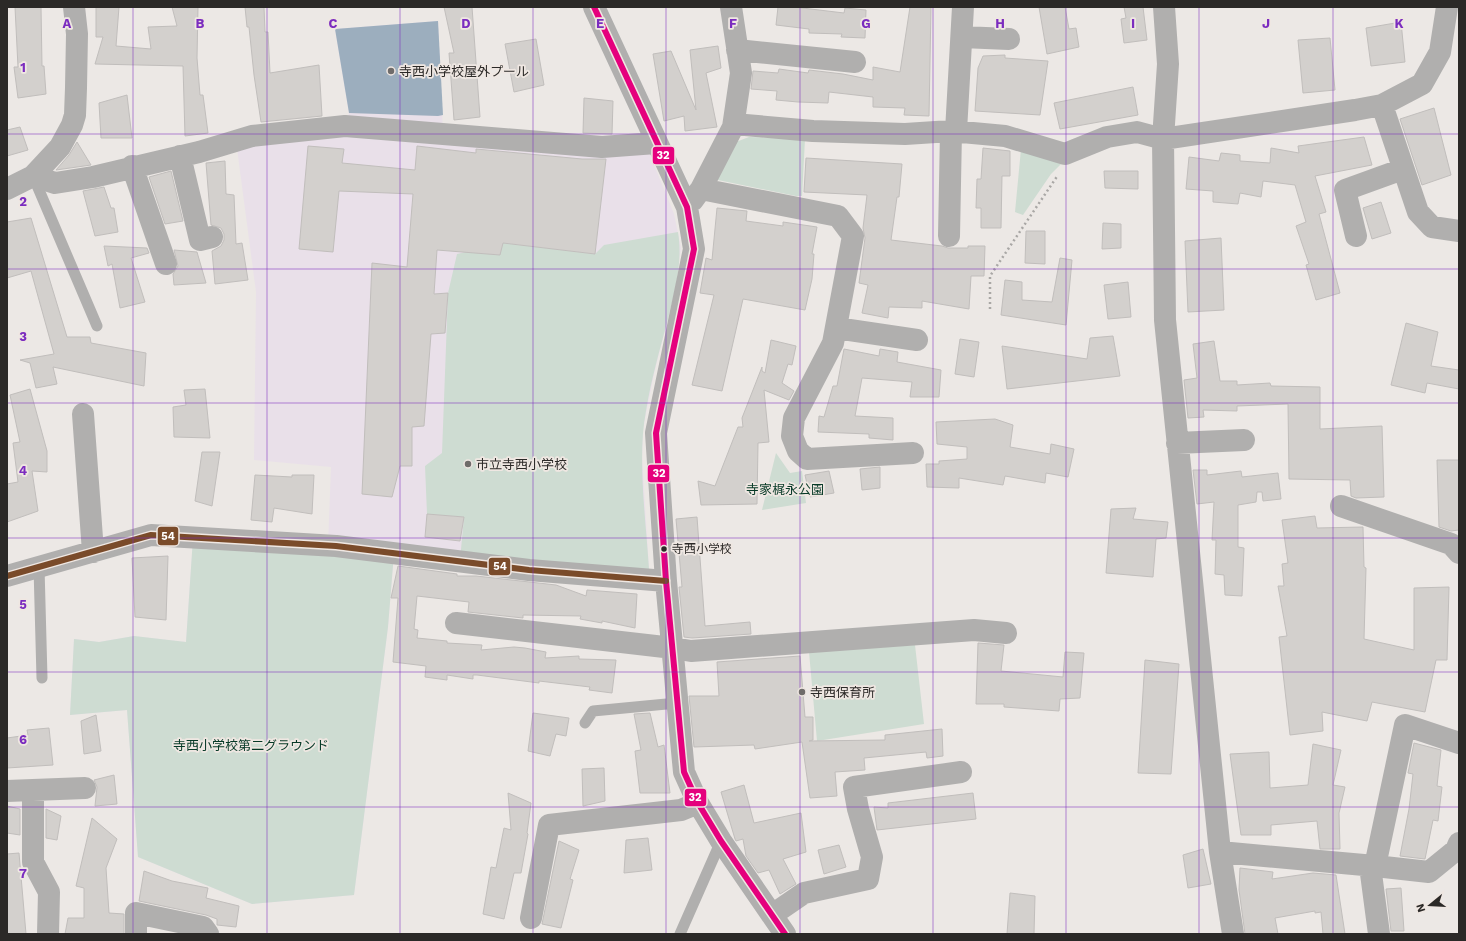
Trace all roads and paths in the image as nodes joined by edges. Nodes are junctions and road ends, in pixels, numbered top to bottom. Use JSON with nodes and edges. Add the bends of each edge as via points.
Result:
{"nodes":[{"id":1,"x":74,"y":7,"type":"edge"},
{"id":2,"x":594,"y":7,"type":"edge"},
{"id":3,"x":731,"y":7,"type":"edge"},
{"id":4,"x":963,"y":7,"type":"edge"},
{"id":5,"x":1164,"y":7,"type":"edge"},
{"id":6,"x":1447,"y":7,"type":"edge"},
{"id":7,"x":962,"y":37,"type":"junction"},
{"id":8,"x":1009,"y":39,"type":"dead end"},
{"id":9,"x":737,"y":50,"type":"junction"},
{"id":10,"x":855,"y":62,"type":"dead end"},
{"id":11,"x":1382,"y":105,"type":"junction"},
{"id":12,"x":734,"y":124,"type":"junction"},
{"id":13,"x":954,"y":131,"type":"junction"},
{"id":14,"x":1163,"y":139,"type":"junction"},
{"id":15,"x":656,"y":143,"type":"junction"},
{"id":16,"x":1068,"y":152,"type":"junction"},
{"id":17,"x":180,"y":156,"type":"junction"},
{"id":18,"x":132,"y":166,"type":"junction"},
{"id":19,"x":1403,"y":169,"type":"junction"},
{"id":20,"x":34,"y":176,"type":"junction"},
{"id":21,"x":7,"y":189,"type":"edge"},
{"id":22,"x":702,"y":189,"type":"junction"},
{"id":23,"x":687,"y":206,"type":"junction"},
{"id":24,"x":1459,"y":231,"type":"edge"},
{"id":25,"x":949,"y":236,"type":"dead end"},
{"id":26,"x":1356,"y":236,"type":"dead end"},
{"id":27,"x":212,"y":237,"type":"dead end"},
{"id":28,"x":166,"y":264,"type":"dead end"},
{"id":29,"x":990,"y":309,"type":"dead end"},
{"id":30,"x":97,"y":326,"type":"dead end"},
{"id":31,"x":836,"y":328,"type":"junction"},
{"id":32,"x":917,"y":340,"type":"dead end"},
{"id":33,"x":83,"y":414,"type":"dead end"},
{"id":34,"x":1244,"y":440,"type":"dead end"},
{"id":35,"x":1177,"y":443,"type":"junction"},
{"id":36,"x":913,"y":453,"type":"dead end"},
{"id":37,"x":1341,"y":506,"type":"dead end"},
{"id":38,"x":92,"y":552,"type":"junction"},
{"id":39,"x":1459,"y":553,"type":"edge"},
{"id":40,"x":39,"y":567,"type":"junction"},
{"id":41,"x":7,"y":576,"type":"edge"},
{"id":42,"x":666,"y":581,"type":"junction"},
{"id":43,"x":456,"y":623,"type":"dead end"},
{"id":44,"x":1006,"y":633,"type":"dead end"},
{"id":45,"x":673,"y":648,"type":"junction"},
{"id":46,"x":42,"y":678,"type":"dead end"},
{"id":47,"x":677,"y":704,"type":"junction"},
{"id":48,"x":585,"y":723,"type":"dead end"},
{"id":49,"x":1459,"y":743,"type":"edge"},
{"id":50,"x":961,"y":772,"type":"dead end"},
{"id":51,"x":85,"y":788,"type":"dead end"},
{"id":52,"x":32,"y":790,"type":"junction"},
{"id":53,"x":7,"y":791,"type":"edge"},
{"id":54,"x":698,"y":803,"type":"junction"},
{"id":55,"x":721,"y":841,"type":"junction"},
{"id":56,"x":1459,"y":843,"type":"edge"},
{"id":57,"x":1220,"y":852,"type":"junction"},
{"id":58,"x":1372,"y":866,"type":"junction"},
{"id":59,"x":772,"y":915,"type":"junction"},
{"id":60,"x":531,"y":918,"type":"dead end"},
{"id":61,"x":48,"y":934,"type":"edge"},
{"id":62,"x":136,"y":934,"type":"edge"},
{"id":63,"x":208,"y":934,"type":"edge"},
{"id":64,"x":680,"y":934,"type":"edge"},
{"id":65,"x":785,"y":934,"type":"edge"},
{"id":66,"x":1233,"y":934,"type":"edge"},
{"id":67,"x":1379,"y":934,"type":"edge"}],
"edges":[{"from":1,"to":20,"type":"street","via":[[77,34],[75,115],[60,146]]},
{"from":2,"to":15,"type":"street"},
{"from":3,"to":9,"type":"street"},
{"from":4,"to":7,"type":"street"},
{"from":5,"to":14,"type":"street","via":[[1168,64]]},
{"from":6,"to":11,"type":"street","via":[[1440,52],[1422,84]]},
{"from":7,"to":8,"type":"street"},
{"from":7,"to":13,"type":"street"},
{"from":9,"to":10,"type":"street"},
{"from":9,"to":12,"type":"street","via":[[741,73]]},
{"from":11,"to":14,"type":"street"},
{"from":11,"to":19,"type":"street"},
{"from":12,"to":13,"type":"street","via":[[813,131],[897,134]]},
{"from":12,"to":22,"type":"street"},
{"from":13,"to":16,"type":"street","via":[[1005,136],[1064,154]]},
{"from":13,"to":25,"type":"street"},
{"from":14,"to":16,"type":"street","via":[[1137,132],[1107,137]]},
{"from":14,"to":35,"type":"street","via":[[1165,320]]},
{"from":15,"to":17,"type":"street","via":[[602,147],[345,126],[252,136]]},
{"from":15,"to":23,"type":"street"},
{"from":16,"to":29,"type":"path","via":[[1058,177],[990,276]]},
{"from":17,"to":18,"type":"street"},
{"from":17,"to":27,"type":"street","via":[[200,240]]},
{"from":18,"to":20,"type":"street","via":[[93,177],[55,183]]},
{"from":18,"to":28,"type":"street"},
{"from":19,"to":24,"type":"street","via":[[1418,212],[1432,227]]},
{"from":19,"to":26,"type":"street","via":[[1345,190]]},
{"from":20,"to":21,"type":"street"},
{"from":20,"to":30,"type":"lane"},
{"from":22,"to":23,"type":"street"},
{"from":22,"to":31,"type":"street","via":[[838,216],[853,236]]},
{"from":23,"to":42,"type":"street","via":[[694,248],[656,432]]},
{"from":31,"to":32,"type":"street"},
{"from":31,"to":36,"type":"street","via":[[833,343],[794,418],[792,436],[798,451],[807,459]]},
{"from":33,"to":38,"type":"street"},
{"from":34,"to":35,"type":"street"},
{"from":35,"to":57,"type":"street"},
{"from":37,"to":39,"type":"street","via":[[1452,544]]},
{"from":38,"to":40,"type":"street"},
{"from":38,"to":42,"type":"street","via":[[151,535],[336,546],[529,570]]},
{"from":40,"to":41,"type":"street"},
{"from":40,"to":46,"type":"lane"},
{"from":42,"to":45,"type":"street"},
{"from":43,"to":45,"type":"street"},
{"from":44,"to":45,"type":"street","via":[[974,630],[690,651]]},
{"from":45,"to":47,"type":"street"},
{"from":47,"to":48,"type":"lane","via":[[593,711]]},
{"from":47,"to":54,"type":"street","via":[[684,772]]},
{"from":49,"to":58,"type":"street","via":[[1405,726]]},
{"from":50,"to":59,"type":"street","via":[[854,787],[872,857],[868,879],[804,893]]},
{"from":51,"to":52,"type":"street"},
{"from":52,"to":53,"type":"street"},
{"from":52,"to":61,"type":"street","via":[[33,862],[49,892]]},
{"from":54,"to":55,"type":"street"},
{"from":54,"to":60,"type":"street","via":[[681,810],[549,825]]},
{"from":55,"to":59,"type":"street"},
{"from":55,"to":64,"type":"lane"},
{"from":56,"to":58,"type":"street","via":[[1456,850],[1429,872]]},
{"from":57,"to":58,"type":"street"},
{"from":57,"to":66,"type":"street"},
{"from":58,"to":67,"type":"street"},
{"from":59,"to":65,"type":"street"},
{"from":62,"to":63,"type":"street","via":[[136,913],[203,927]]}]}
